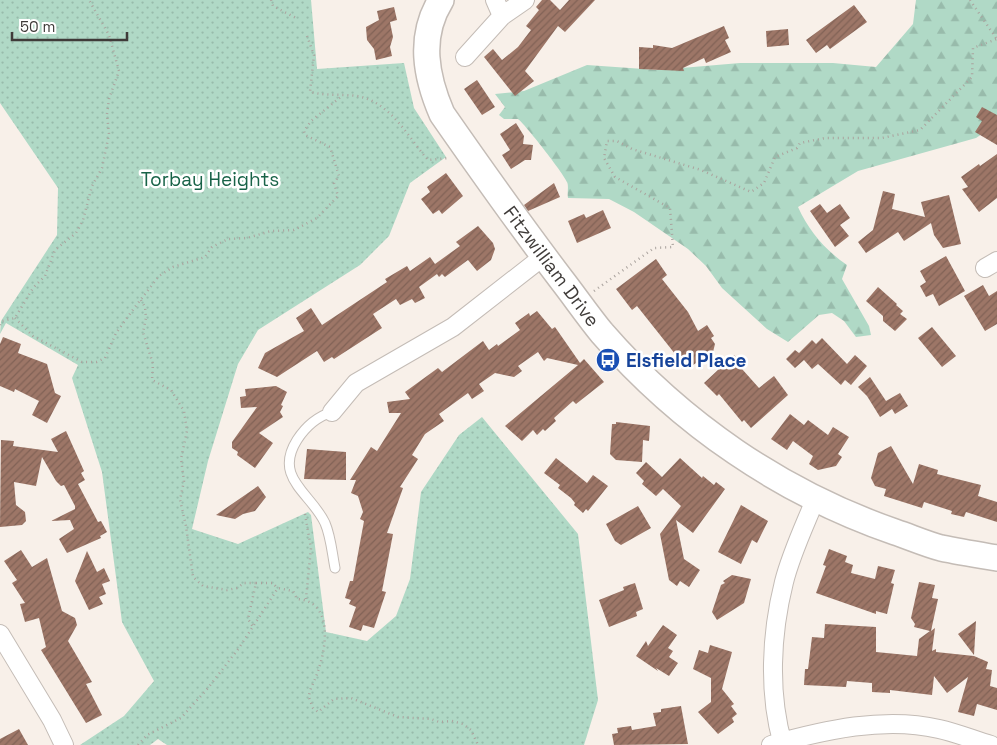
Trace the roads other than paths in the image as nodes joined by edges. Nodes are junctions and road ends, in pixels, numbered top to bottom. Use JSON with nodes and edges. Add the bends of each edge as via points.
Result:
{"nodes":[{"id":1,"x":441,"y":0,"type":"edge"},
{"id":2,"x":525,"y":0,"type":"edge"},
{"id":3,"x":498,"y":8,"type":"edge"},
{"id":4,"x":465,"y":57,"type":"dead end"},
{"id":5,"x":544,"y":256,"type":"junction"},
{"id":6,"x":332,"y":412,"type":"joint"},
{"id":7,"x":815,"y":500,"type":"junction"},
{"id":8,"x":997,"y":558,"type":"edge"},
{"id":9,"x":335,"y":568,"type":"dead end"},
{"id":10,"x":0,"y":634,"type":"edge"},
{"id":11,"x":778,"y":744,"type":"edge"},
{"id":12,"x":64,"y":745,"type":"edge"},
{"id":13,"x":991,"y":745,"type":"edge"}],
"edges":[{"from":1,"to":5,"type":"street","name":"Fitzwilliam Drive","via":[[430,22],[426,43],[432,90],[442,114]]},
{"from":2,"to":3,"type":"street"},
{"from":3,"to":4,"type":"street"},
{"from":5,"to":6,"type":"street","via":[[453,327],[356,383]]},
{"from":5,"to":7,"type":"street","name":"Fitzwilliam Drive","via":[[602,333],[679,410],[771,476]]},
{"from":6,"to":9,"type":"lane","via":[[316,418],[290,452],[289,467],[294,481],[325,524]]},
{"from":7,"to":8,"type":"street","name":"Fitzwilliam Drive","via":[[940,547]]},
{"from":7,"to":11,"type":"street","via":[[784,581],[776,619],[773,651]]},
{"from":10,"to":12,"type":"street"},
{"from":11,"to":13,"type":"street","via":[[810,734],[885,725],[938,729]]}]}
